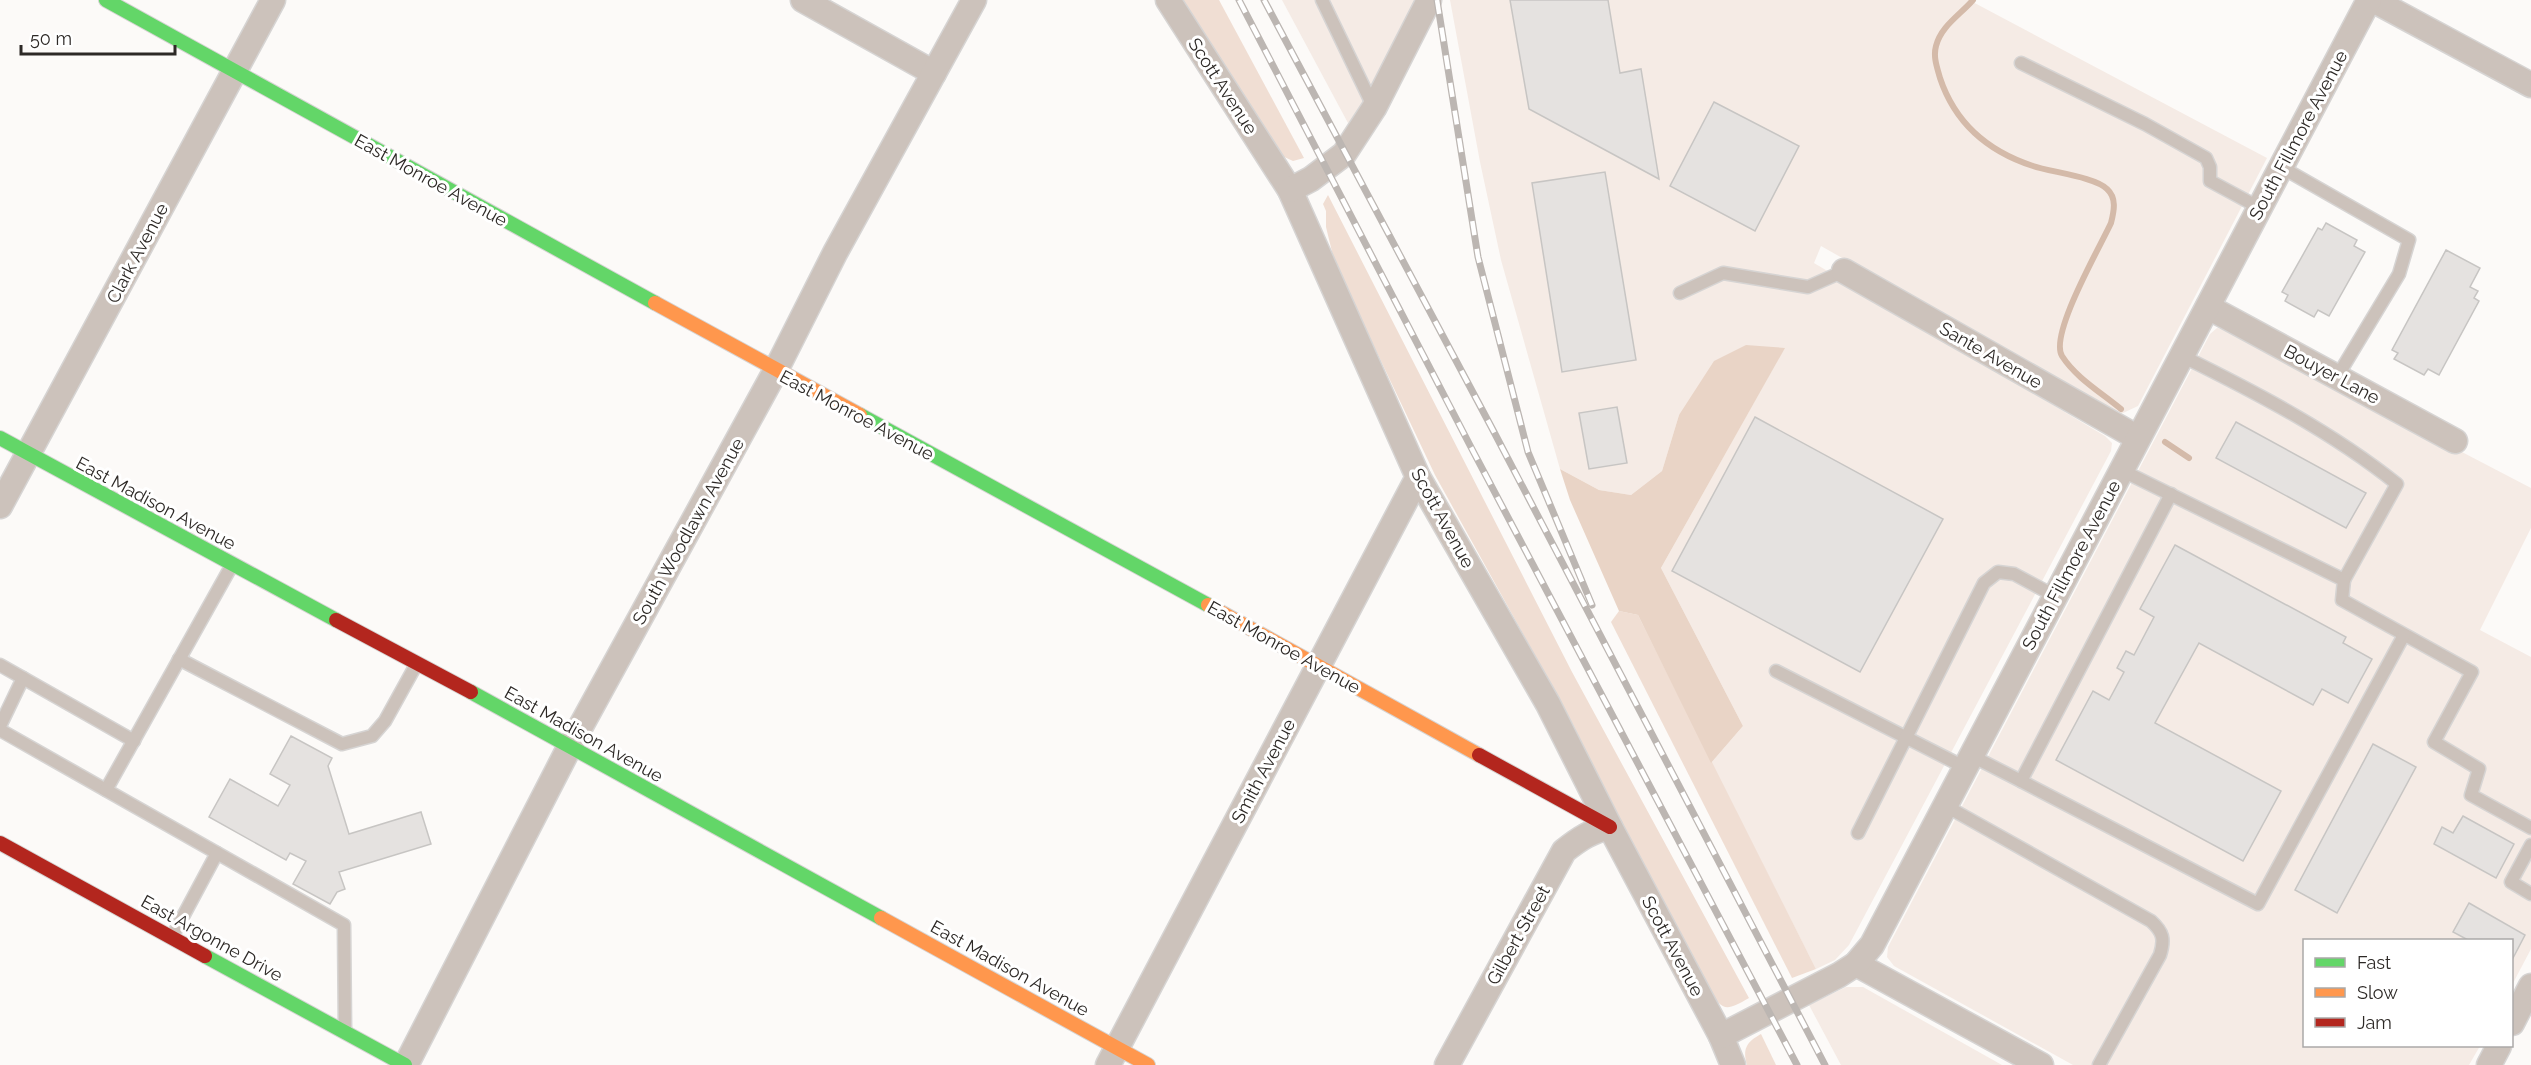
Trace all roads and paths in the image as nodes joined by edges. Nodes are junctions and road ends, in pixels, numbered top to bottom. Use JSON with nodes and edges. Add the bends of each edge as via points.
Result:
{"nodes":[{"id":1,"x":106,"y":0,"type":"edge"},
{"id":2,"x":273,"y":0,"type":"edge"},
{"id":3,"x":803,"y":0,"type":"edge"},
{"id":4,"x":974,"y":0,"type":"edge"},
{"id":5,"x":1168,"y":0,"type":"edge"},
{"id":6,"x":1322,"y":0,"type":"edge"},
{"id":7,"x":1429,"y":0,"type":"edge"},
{"id":8,"x":2371,"y":0,"type":"edge"},
{"id":9,"x":2021,"y":63,"type":"dead end"},
{"id":10,"x":235,"y":71,"type":"junction"},
{"id":11,"x":934,"y":73,"type":"junction"},
{"id":12,"x":2531,"y":85,"type":"edge"},
{"id":13,"x":1374,"y":108,"type":"junction"},
{"id":14,"x":2282,"y":167,"type":"junction"},
{"id":15,"x":1290,"y":190,"type":"junction"},
{"id":16,"x":2260,"y":208,"type":"junction"},
{"id":17,"x":1844,"y":271,"type":"joint"},
{"id":18,"x":1680,"y":293,"type":"dead end"},
{"id":19,"x":2208,"y":307,"type":"junction"},
{"id":20,"x":2182,"y":356,"type":"junction"},
{"id":21,"x":776,"y":370,"type":"junction"},
{"id":22,"x":2337,"y":377,"type":"junction"},
{"id":23,"x":0,"y":438,"type":"edge"},
{"id":24,"x":2138,"y":438,"type":"junction"},
{"id":25,"x":2456,"y":441,"type":"dead end"},
{"id":26,"x":28,"y":454,"type":"junction"},
{"id":27,"x":2121,"y":470,"type":"junction"},
{"id":28,"x":1418,"y":477,"type":"junction"},
{"id":29,"x":2170,"y":494,"type":"junction"},
{"id":30,"x":0,"y":506,"type":"edge"},
{"id":31,"x":232,"y":564,"type":"junction"},
{"id":32,"x":2344,"y":580,"type":"junction"},
{"id":33,"x":2055,"y":596,"type":"junction"},
{"id":34,"x":2404,"y":634,"type":"junction"},
{"id":35,"x":179,"y":659,"type":"junction"},
{"id":36,"x":417,"y":663,"type":"junction"},
{"id":37,"x":0,"y":665,"type":"edge"},
{"id":38,"x":1318,"y":665,"type":"junction"},
{"id":39,"x":1776,"y":671,"type":"dead end"},
{"id":40,"x":24,"y":678,"type":"junction"},
{"id":41,"x":0,"y":728,"type":"edge"},
{"id":42,"x":1905,"y":737,"type":"junction"},
{"id":43,"x":134,"y":741,"type":"junction"},
{"id":44,"x":570,"y":746,"type":"junction"},
{"id":45,"x":1967,"y":761,"type":"junction"},
{"id":46,"x":2021,"y":781,"type":"junction"},
{"id":47,"x":106,"y":790,"type":"junction"},
{"id":48,"x":1944,"y":805,"type":"junction"},
{"id":49,"x":1610,"y":827,"type":"junction"},
{"id":50,"x":2531,"y":828,"type":"edge"},
{"id":51,"x":1858,"y":833,"type":"dead end"},
{"id":52,"x":0,"y":843,"type":"edge"},
{"id":53,"x":2531,"y":845,"type":"edge"},
{"id":54,"x":217,"y":853,"type":"junction"},
{"id":55,"x":2531,"y":894,"type":"edge"},
{"id":56,"x":172,"y":937,"type":"junction"},
{"id":57,"x":1856,"y":964,"type":"junction"},
{"id":58,"x":2531,"y":986,"type":"edge"},
{"id":59,"x":2513,"y":1019,"type":"edge"},
{"id":60,"x":345,"y":1031,"type":"junction"},
{"id":61,"x":1721,"y":1036,"type":"junction"},
{"id":62,"x":2498,"y":1047,"type":"edge"},
{"id":63,"x":1112,"y":1056,"type":"edge"},
{"id":64,"x":406,"y":1065,"type":"edge"},
{"id":65,"x":1148,"y":1065,"type":"edge"},
{"id":66,"x":1447,"y":1065,"type":"edge"},
{"id":67,"x":1733,"y":1065,"type":"edge"},
{"id":68,"x":2041,"y":1065,"type":"edge"},
{"id":69,"x":2099,"y":1065,"type":"edge"},
{"id":70,"x":2489,"y":1065,"type":"edge"}],
"edges":[{"from":1,"to":10,"type":"street","name":"East Monroe Avenue"},
{"from":2,"to":10,"type":"street","name":"Clark Avenue"},
{"from":3,"to":11,"type":"street"},
{"from":4,"to":11,"type":"street","name":"South Woodlawn Avenue"},
{"from":5,"to":15,"type":"street","name":"Scott Avenue"},
{"from":6,"to":13,"type":"lane"},
{"from":7,"to":13,"type":"street"},
{"from":8,"to":12,"type":"street"},
{"from":8,"to":14,"type":"street","name":"South Fillmore Avenue"},
{"from":9,"to":16,"type":"lane","via":[[2206,159],[2211,180]]},
{"from":10,"to":21,"type":"street","name":"East Monroe Avenue"},
{"from":10,"to":26,"type":"street","name":"Clark Avenue"},
{"from":11,"to":21,"type":"street","name":"South Woodlawn Avenue"},
{"from":13,"to":15,"type":"street","via":[[1344,154],[1311,180]]},
{"from":14,"to":16,"type":"street","name":"South Fillmore Avenue"},
{"from":14,"to":22,"type":"lane","via":[[2409,240],[2399,274]]},
{"from":15,"to":28,"type":"street","name":"Scott Avenue"},
{"from":16,"to":19,"type":"street","name":"South Fillmore Avenue"},
{"from":17,"to":18,"type":"lane","via":[[1808,287],[1724,273]]},
{"from":17,"to":24,"type":"street","name":"Sante Avenue"},
{"from":19,"to":20,"type":"street","name":"South Fillmore Avenue"},
{"from":19,"to":22,"type":"street","name":"Bouyer Lane"},
{"from":20,"to":24,"type":"street","name":"South Fillmore Avenue"},
{"from":20,"to":32,"type":"lane","via":[[2343,444],[2397,484]]},
{"from":21,"to":38,"type":"street","name":"East Monroe Avenue"},
{"from":21,"to":44,"type":"street","name":"South Woodlawn Avenue"},
{"from":22,"to":25,"type":"street","name":"Bouyer Lane"},
{"from":23,"to":26,"type":"street","name":"East Madison Avenue"},
{"from":24,"to":27,"type":"street","name":"South Fillmore Avenue"},
{"from":26,"to":30,"type":"street","name":"Clark Avenue"},
{"from":26,"to":31,"type":"street","name":"East Madison Avenue"},
{"from":27,"to":29,"type":"lane"},
{"from":27,"to":33,"type":"street","name":"South Fillmore Avenue"},
{"from":28,"to":38,"type":"street","name":"Smith Avenue"},
{"from":28,"to":49,"type":"street","name":"Scott Avenue","via":[[1548,704]]},
{"from":29,"to":32,"type":"lane"},
{"from":29,"to":46,"type":"lane"},
{"from":31,"to":35,"type":"lane"},
{"from":31,"to":36,"type":"street","name":"East Madison Avenue"},
{"from":32,"to":34,"type":"lane","via":[[2342,600]]},
{"from":33,"to":42,"type":"lane","via":[[2014,574],[1998,572],[1984,583]]},
{"from":33,"to":45,"type":"street","name":"South Fillmore Avenue"},
{"from":34,"to":46,"type":"lane","via":[[2258,904]]},
{"from":34,"to":50,"type":"lane","via":[[2472,672],[2434,742],[2479,769],[2471,795]]},
{"from":35,"to":36,"type":"lane","via":[[342,744],[372,736],[385,721]]},
{"from":35,"to":43,"type":"lane"},
{"from":36,"to":44,"type":"street","name":"East Madison Avenue"},
{"from":37,"to":40,"type":"lane"},
{"from":38,"to":49,"type":"street","name":"East Monroe Avenue"},
{"from":38,"to":63,"type":"street","name":"Smith Avenue"},
{"from":39,"to":42,"type":"lane"},
{"from":40,"to":41,"type":"lane"},
{"from":40,"to":43,"type":"lane"},
{"from":41,"to":47,"type":"lane"},
{"from":42,"to":45,"type":"lane"},
{"from":42,"to":51,"type":"lane"},
{"from":43,"to":47,"type":"lane"},
{"from":44,"to":63,"type":"street","name":"East Madison Avenue"},
{"from":44,"to":64,"type":"street","name":"South Woodlawn Avenue"},
{"from":45,"to":46,"type":"lane"},
{"from":45,"to":48,"type":"street","name":"South Fillmore Avenue"},
{"from":47,"to":54,"type":"lane"},
{"from":48,"to":57,"type":"street","name":"South Fillmore Avenue","via":[[1872,945]]},
{"from":48,"to":69,"type":"lane","via":[[2151,921],[2162,931],[2160,955]]},
{"from":49,"to":61,"type":"street","name":"Scott Avenue"},
{"from":49,"to":66,"type":"street","name":"Gilbert Street","via":[[1595,830],[1564,851]]},
{"from":52,"to":56,"type":"street","name":"East Argonne Drive"},
{"from":53,"to":55,"type":"lane","via":[[2511,882]]},
{"from":54,"to":56,"type":"lane"},
{"from":54,"to":60,"type":"lane","via":[[344,925]]},
{"from":56,"to":60,"type":"street","name":"East Argonne Drive"},
{"from":57,"to":61,"type":"street","name":"South Fillmore Avenue"},
{"from":57,"to":68,"type":"street"},
{"from":58,"to":59,"type":"street"},
{"from":60,"to":64,"type":"street","name":"East Argonne Drive"},
{"from":61,"to":67,"type":"street"},
{"from":62,"to":70,"type":"street"},
{"from":63,"to":65,"type":"street","name":"East Madison Avenue"}]}
